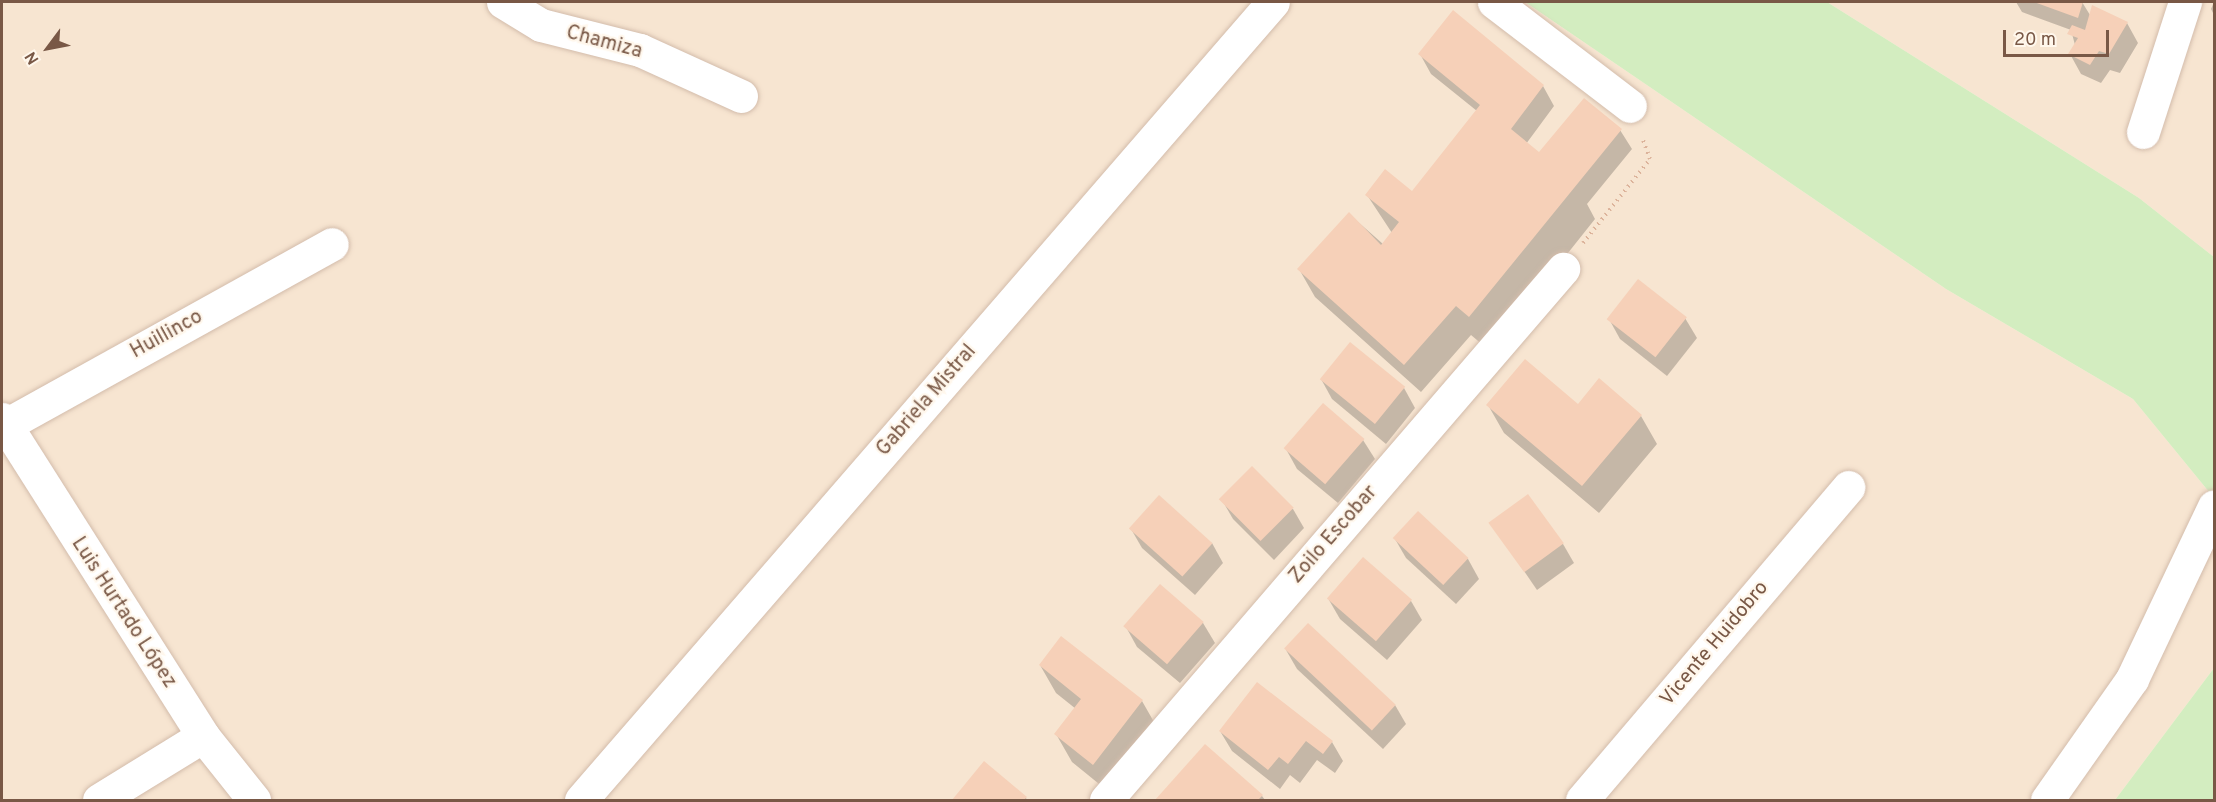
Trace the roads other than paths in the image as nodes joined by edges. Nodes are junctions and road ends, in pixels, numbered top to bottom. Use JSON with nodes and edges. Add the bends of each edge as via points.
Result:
{"nodes":[{"id":1,"x":503,"y":2,"type":"edge"},
{"id":2,"x":1273,"y":2,"type":"edge"},
{"id":3,"x":1494,"y":2,"type":"edge"},
{"id":4,"x":2185,"y":2,"type":"edge"},
{"id":5,"x":741,"y":96,"type":"dead end"},
{"id":6,"x":1630,"y":106,"type":"road end"},
{"id":7,"x":2143,"y":132,"type":"dead end"},
{"id":8,"x":332,"y":244,"type":"dead end"},
{"id":9,"x":1563,"y":269,"type":"road end"},
{"id":10,"x":3,"y":423,"type":"edge"},
{"id":11,"x":1848,"y":487,"type":"dead end"},
{"id":12,"x":2214,"y":506,"type":"edge"},
{"id":13,"x":203,"y":736,"type":"junction"},
{"id":14,"x":99,"y":801,"type":"edge"},
{"id":15,"x":254,"y":801,"type":"edge"},
{"id":16,"x":581,"y":801,"type":"edge"},
{"id":17,"x":1106,"y":801,"type":"edge"},
{"id":18,"x":1582,"y":801,"type":"edge"},
{"id":19,"x":2047,"y":801,"type":"edge"}],
"edges":[{"from":1,"to":5,"type":"street","name":"Chamiza","via":[[541,25],[640,50]]},
{"from":2,"to":16,"type":"street","name":"Gabriela Mistral"},
{"from":3,"to":6,"type":"street"},
{"from":4,"to":7,"type":"street"},
{"from":8,"to":10,"type":"street","name":"Huillinco"},
{"from":9,"to":17,"type":"street","name":"Zoilo Escobar"},
{"from":10,"to":13,"type":"street","name":"Luis Hurtado López"},
{"from":11,"to":18,"type":"street","name":"Vicente Huidobro"},
{"from":12,"to":19,"type":"street","via":[[2132,679]]},
{"from":13,"to":14,"type":"street"},
{"from":13,"to":15,"type":"street","name":"Luis Hurtado López"}]}
